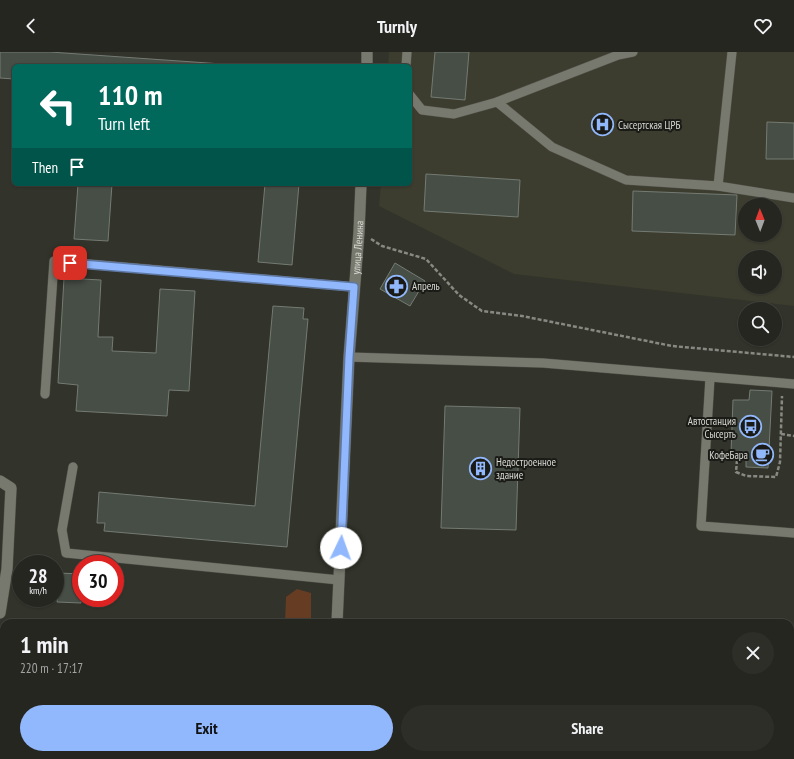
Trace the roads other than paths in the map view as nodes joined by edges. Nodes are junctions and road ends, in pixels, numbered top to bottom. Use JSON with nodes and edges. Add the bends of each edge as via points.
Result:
{"nodes":[{"id":1,"x":367,"y":52,"type":"edge"},
{"id":2,"x":407,"y":52,"type":"edge"},
{"id":3,"x":633,"y":52,"type":"edge"},
{"id":4,"x":732,"y":52,"type":"edge"},
{"id":5,"x":366,"y":64,"type":"edge"},
{"id":6,"x":406,"y":64,"type":"edge"},
{"id":7,"x":412,"y":98,"type":"edge"},
{"id":8,"x":497,"y":102,"type":"junction"},
{"id":9,"x":361,"y":186,"type":"edge"},
{"id":10,"x":718,"y":186,"type":"junction"},
{"id":11,"x":794,"y":198,"type":"edge"},
{"id":12,"x":354,"y":287,"type":"junction"},
{"id":13,"x":349,"y":357,"type":"junction"},
{"id":14,"x":710,"y":378,"type":"junction"},
{"id":15,"x":794,"y":384,"type":"edge"},
{"id":16,"x":45,"y":394,"type":"dead end"},
{"id":17,"x":72,"y":467,"type":"dead end"},
{"id":18,"x":0,"y":481,"type":"edge"},
{"id":19,"x":794,"y":533,"type":"edge"},
{"id":20,"x":339,"y":580,"type":"junction"},
{"id":21,"x":0,"y":613,"type":"edge"},
{"id":22,"x":337,"y":619,"type":"edge"}],
"edges":[{"from":1,"to":5,"type":"street"},
{"from":2,"to":6,"type":"lane"},
{"from":3,"to":8,"type":"lane","via":[[618,55]]},
{"from":4,"to":10,"type":"lane"},
{"from":7,"to":8,"type":"lane","via":[[422,110],[454,114]]},
{"from":8,"to":10,"type":"lane","via":[[552,147],[626,180]]},
{"from":9,"to":12,"type":"street","name":"улица Ленина"},
{"from":10,"to":11,"type":"lane"},
{"from":12,"to":13,"type":"street","name":"улица Ленина"},
{"from":12,"to":16,"type":"lane","via":[[54,261]]},
{"from":13,"to":14,"type":"lane","via":[[543,363]]},
{"from":13,"to":20,"type":"street","name":"улица Ленина"},
{"from":14,"to":15,"type":"lane"},
{"from":14,"to":19,"type":"lane","via":[[701,526]]},
{"from":17,"to":20,"type":"lane","via":[[62,530],[66,554]]},
{"from":18,"to":21,"type":"street","via":[[11,488],[7,569]]},
{"from":20,"to":22,"type":"street","name":"улица Ленина"}]}
